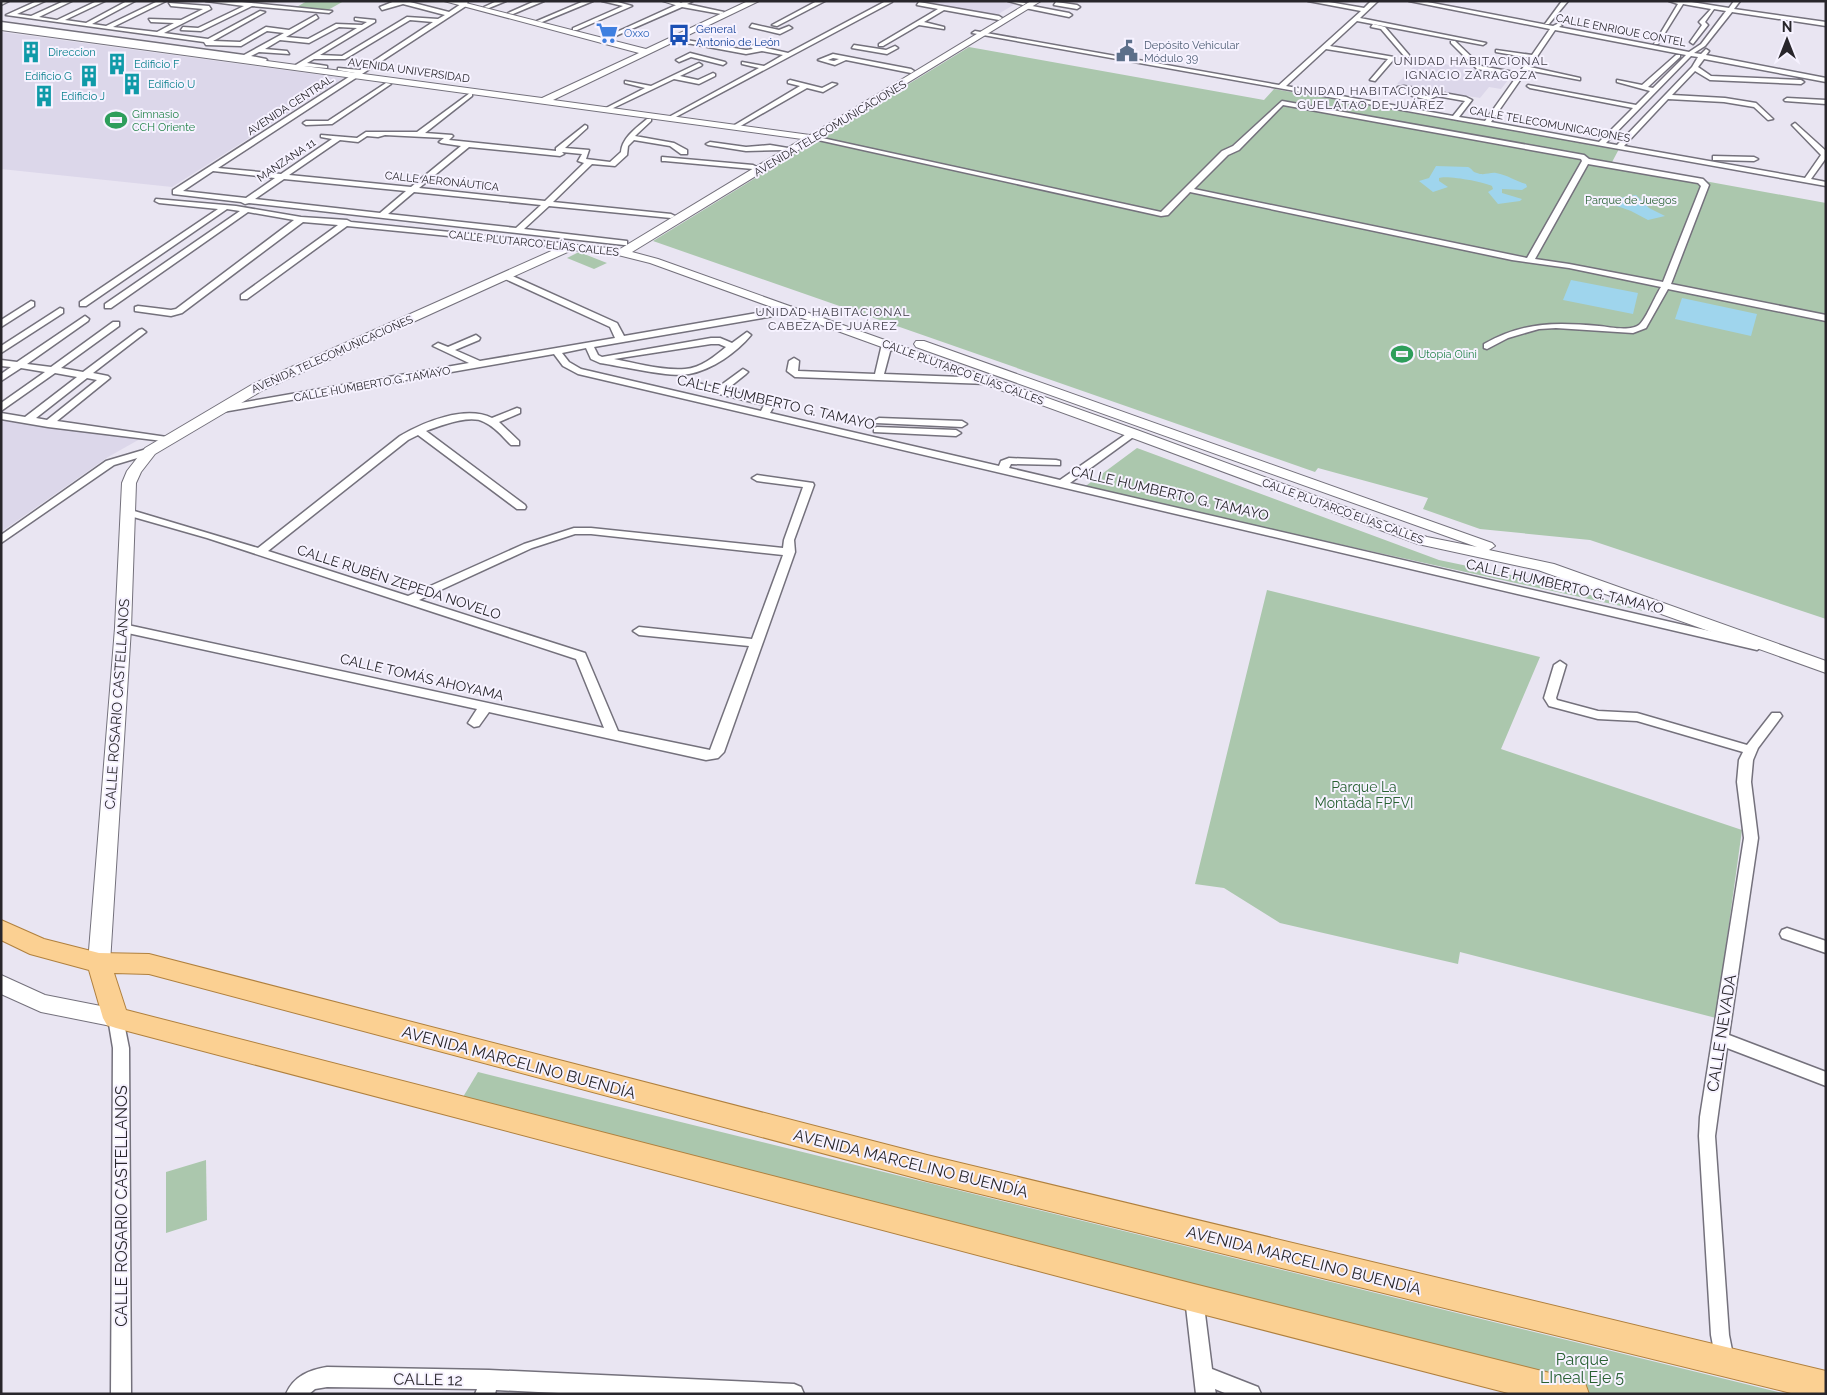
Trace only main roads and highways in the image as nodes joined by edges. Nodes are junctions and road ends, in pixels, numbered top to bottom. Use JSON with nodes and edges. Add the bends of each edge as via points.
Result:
{"nodes":[{"id":1,"x":1,"y":929,"type":"edge"},
{"id":2,"x":99,"y":963,"type":"junction"},
{"id":3,"x":1826,"y":1386,"type":"edge"},
{"id":4,"x":1574,"y":1394,"type":"edge"}],
"edges":[{"from":1,"to":2,"type":"main road","name":"AVENIDA MARCELINO BUENDÍA","via":[[38,947]]},
{"from":2,"to":3,"type":"main road","name":"AVENIDA MARCELINO BUENDÍA","via":[[149,964],[928,1168]]},
{"from":2,"to":4,"type":"main road","via":[[116,1018]]}]}
